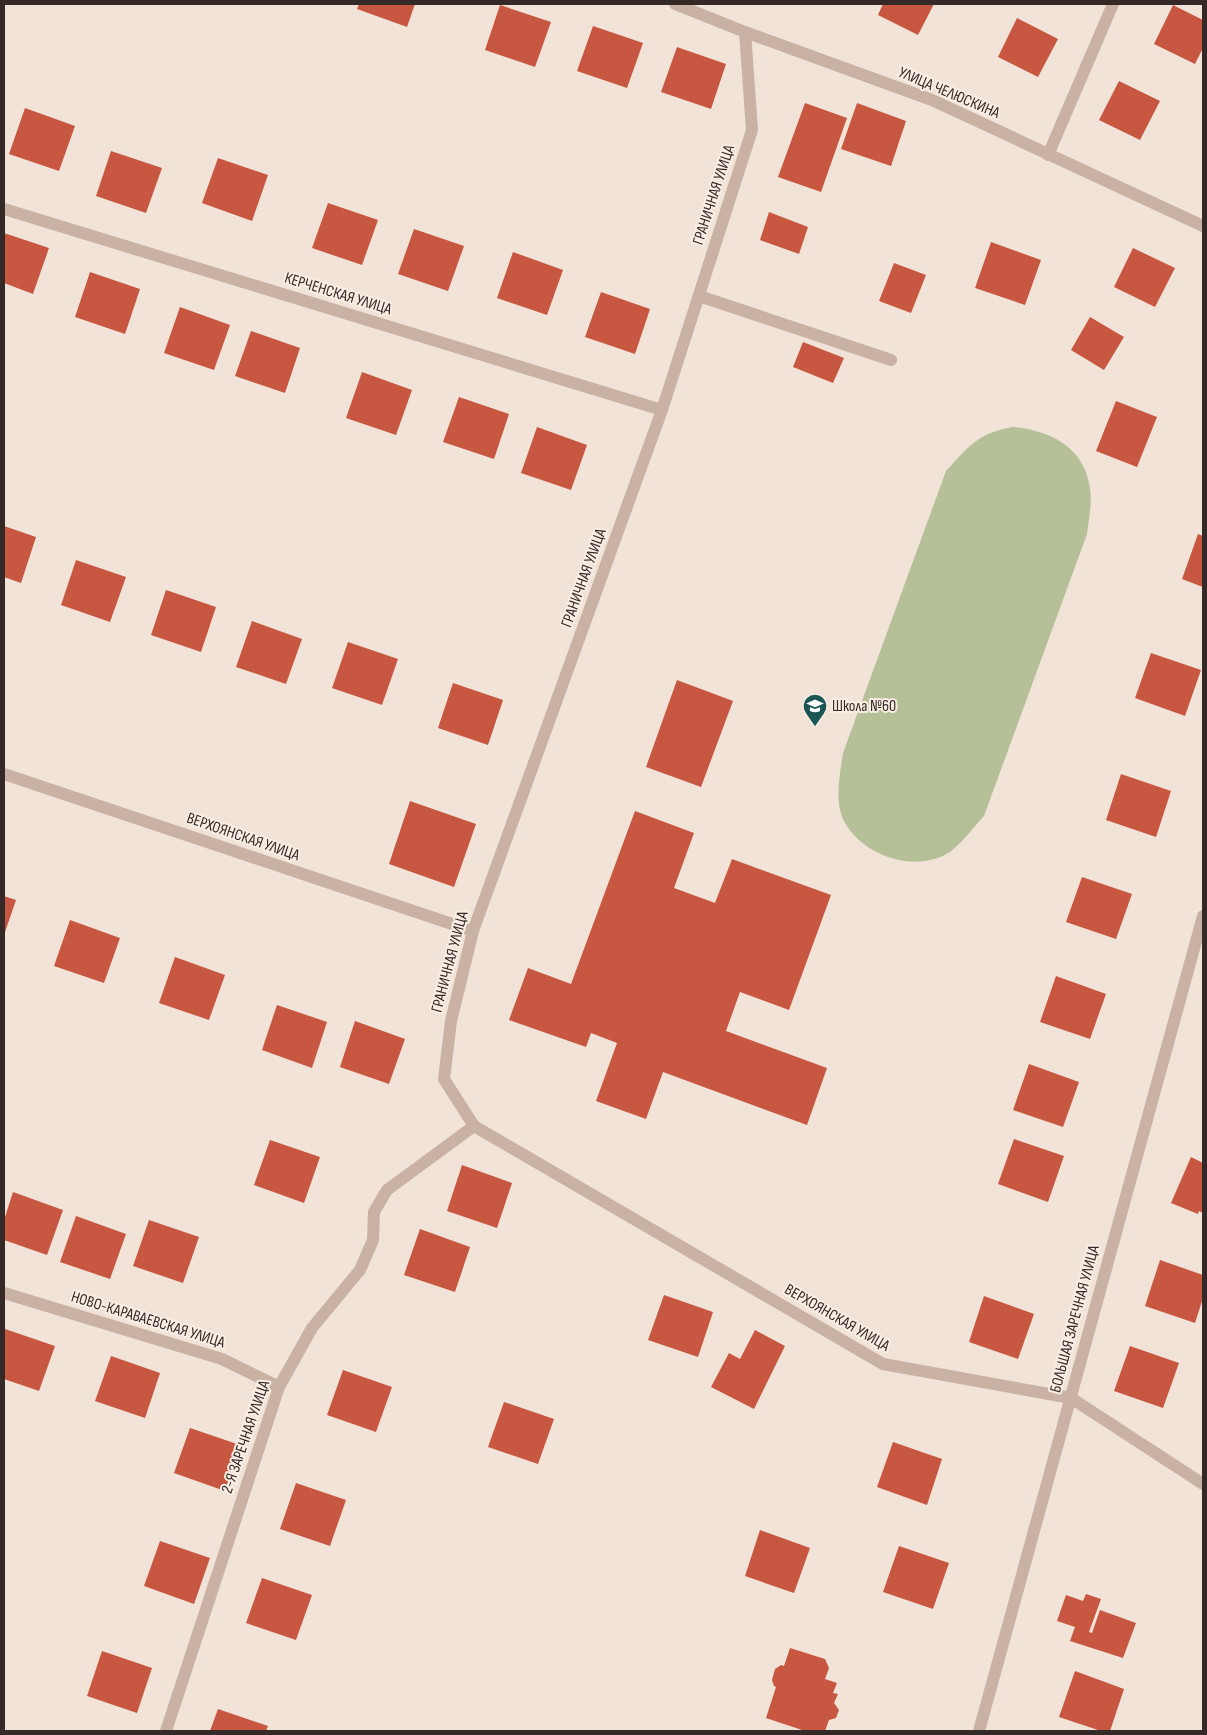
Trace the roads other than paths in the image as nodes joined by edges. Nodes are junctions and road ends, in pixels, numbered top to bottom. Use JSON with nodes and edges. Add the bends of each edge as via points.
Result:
{"nodes":[{"id":1,"x":675,"y":4,"type":"edge"},
{"id":2,"x":1112,"y":4,"type":"edge"},
{"id":3,"x":745,"y":32,"type":"junction"},
{"id":4,"x":1048,"y":155,"type":"junction"},
{"id":5,"x":4,"y":209,"type":"edge"},
{"id":6,"x":1203,"y":226,"type":"edge"},
{"id":7,"x":699,"y":296,"type":"junction"},
{"id":8,"x":891,"y":360,"type":"dead end"},
{"id":9,"x":662,"y":410,"type":"junction"},
{"id":10,"x":4,"y":774,"type":"edge"},
{"id":11,"x":1203,"y":916,"type":"edge"},
{"id":12,"x":473,"y":932,"type":"junction"},
{"id":13,"x":474,"y":1126,"type":"junction"},
{"id":14,"x":4,"y":1293,"type":"edge"},
{"id":15,"x":278,"y":1387,"type":"junction"},
{"id":16,"x":1071,"y":1398,"type":"junction"},
{"id":17,"x":1203,"y":1484,"type":"edge"},
{"id":18,"x":166,"y":1731,"type":"edge"},
{"id":19,"x":979,"y":1731,"type":"edge"}],
"edges":[{"from":1,"to":3,"type":"street","name":"УЛИЦА ЧЕЛЮСКИНА"},
{"from":2,"to":4,"type":"street"},
{"from":3,"to":4,"type":"street","name":"УЛИЦА ЧЕЛЮСКИНА","via":[[932,100]]},
{"from":3,"to":7,"type":"street","name":"ГРАНИЧНАЯ УЛИЦА","via":[[752,130]]},
{"from":4,"to":6,"type":"street","name":"УЛИЦА ЧЕЛЮСКИНА"},
{"from":5,"to":9,"type":"street","name":"КЕРЧЕНСКАЯ УЛИЦА"},
{"from":7,"to":8,"type":"street"},
{"from":7,"to":9,"type":"street","name":"ГРАНИЧНАЯ УЛИЦА"},
{"from":9,"to":12,"type":"street","name":"ГРАНИЧНАЯ УЛИЦА"},
{"from":10,"to":12,"type":"street","name":"ВЕРХОЯНСКАЯ УЛИЦА"},
{"from":11,"to":16,"type":"street","name":"БОЛЬШАЯ ЗАРЕЧНАЯ УЛИЦА"},
{"from":12,"to":13,"type":"street","name":"ГРАНИЧНАЯ УЛИЦА","via":[[451,1020],[444,1079]]},
{"from":13,"to":15,"type":"street","name":"2-Я ЗАРЕЧНАЯ УЛИЦА","via":[[387,1190],[374,1212],[373,1240],[360,1270],[312,1328]]},
{"from":13,"to":16,"type":"street","name":"ВЕРХОЯНСКАЯ УЛИЦА","via":[[883,1364]]},
{"from":14,"to":15,"type":"street","name":"НОВО-КАРАВАЕВСКАЯ УЛИЦА","via":[[222,1359]]},
{"from":15,"to":18,"type":"street","name":"2-Я ЗАРЕЧНАЯ УЛИЦА"},
{"from":16,"to":17,"type":"street","name":"ВЕРХОЯНСКАЯ УЛИЦА"},
{"from":16,"to":19,"type":"street","name":"БОЛЬШАЯ ЗАРЕЧНАЯ УЛИЦА"}]}
